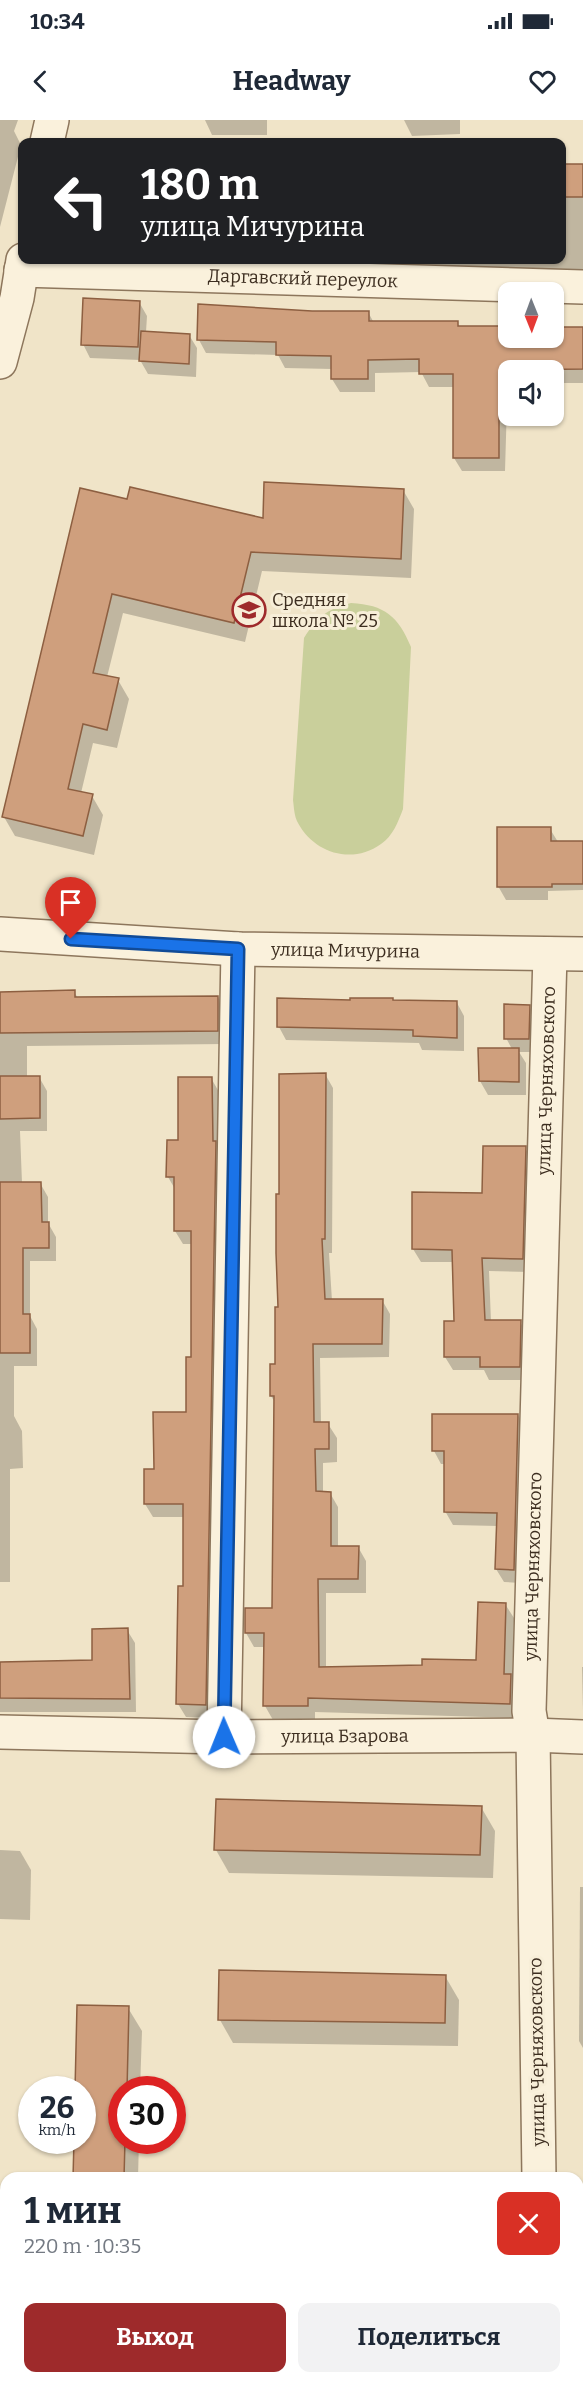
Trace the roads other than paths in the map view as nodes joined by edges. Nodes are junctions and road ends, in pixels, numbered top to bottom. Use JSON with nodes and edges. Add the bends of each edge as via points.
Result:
{"nodes":[{"id":1,"x":52,"y":120,"type":"edge"},
{"id":2,"x":48,"y":138,"type":"edge"},
{"id":3,"x":15,"y":280,"type":"edge"},
{"id":4,"x":583,"y":287,"type":"edge"},
{"id":5,"x":0,"y":362,"type":"edge"},
{"id":6,"x":0,"y":934,"type":"edge"},
{"id":7,"x":238,"y":949,"type":"junction"},
{"id":8,"x":550,"y":954,"type":"junction"},
{"id":9,"x":583,"y":954,"type":"edge"},
{"id":10,"x":0,"y":1732,"type":"edge"},
{"id":11,"x":533,"y":1735,"type":"junction"},
{"id":12,"x":224,"y":1737,"type":"junction"},
{"id":13,"x":583,"y":1737,"type":"edge"},
{"id":14,"x":539,"y":2172,"type":"edge"}],
"edges":[{"from":1,"to":2,"type":"street"},
{"from":3,"to":4,"type":"street","name":"Даргавский переулок"},
{"from":3,"to":5,"type":"street"},
{"from":6,"to":7,"type":"street","name":"улица Мичурина"},
{"from":7,"to":8,"type":"street","name":"улица Мичурина"},
{"from":7,"to":12,"type":"street"},
{"from":8,"to":9,"type":"street","name":"улица Мичурина"},
{"from":8,"to":11,"type":"street","name":"улица Черняховского","via":[[529,1711]]},
{"from":10,"to":12,"type":"street","name":"улица Бзарова"},
{"from":11,"to":12,"type":"street","name":"улица Бзарова"},
{"from":11,"to":13,"type":"street","name":"улица Бзарова"},
{"from":11,"to":14,"type":"street","name":"улица Черняховского"}]}
